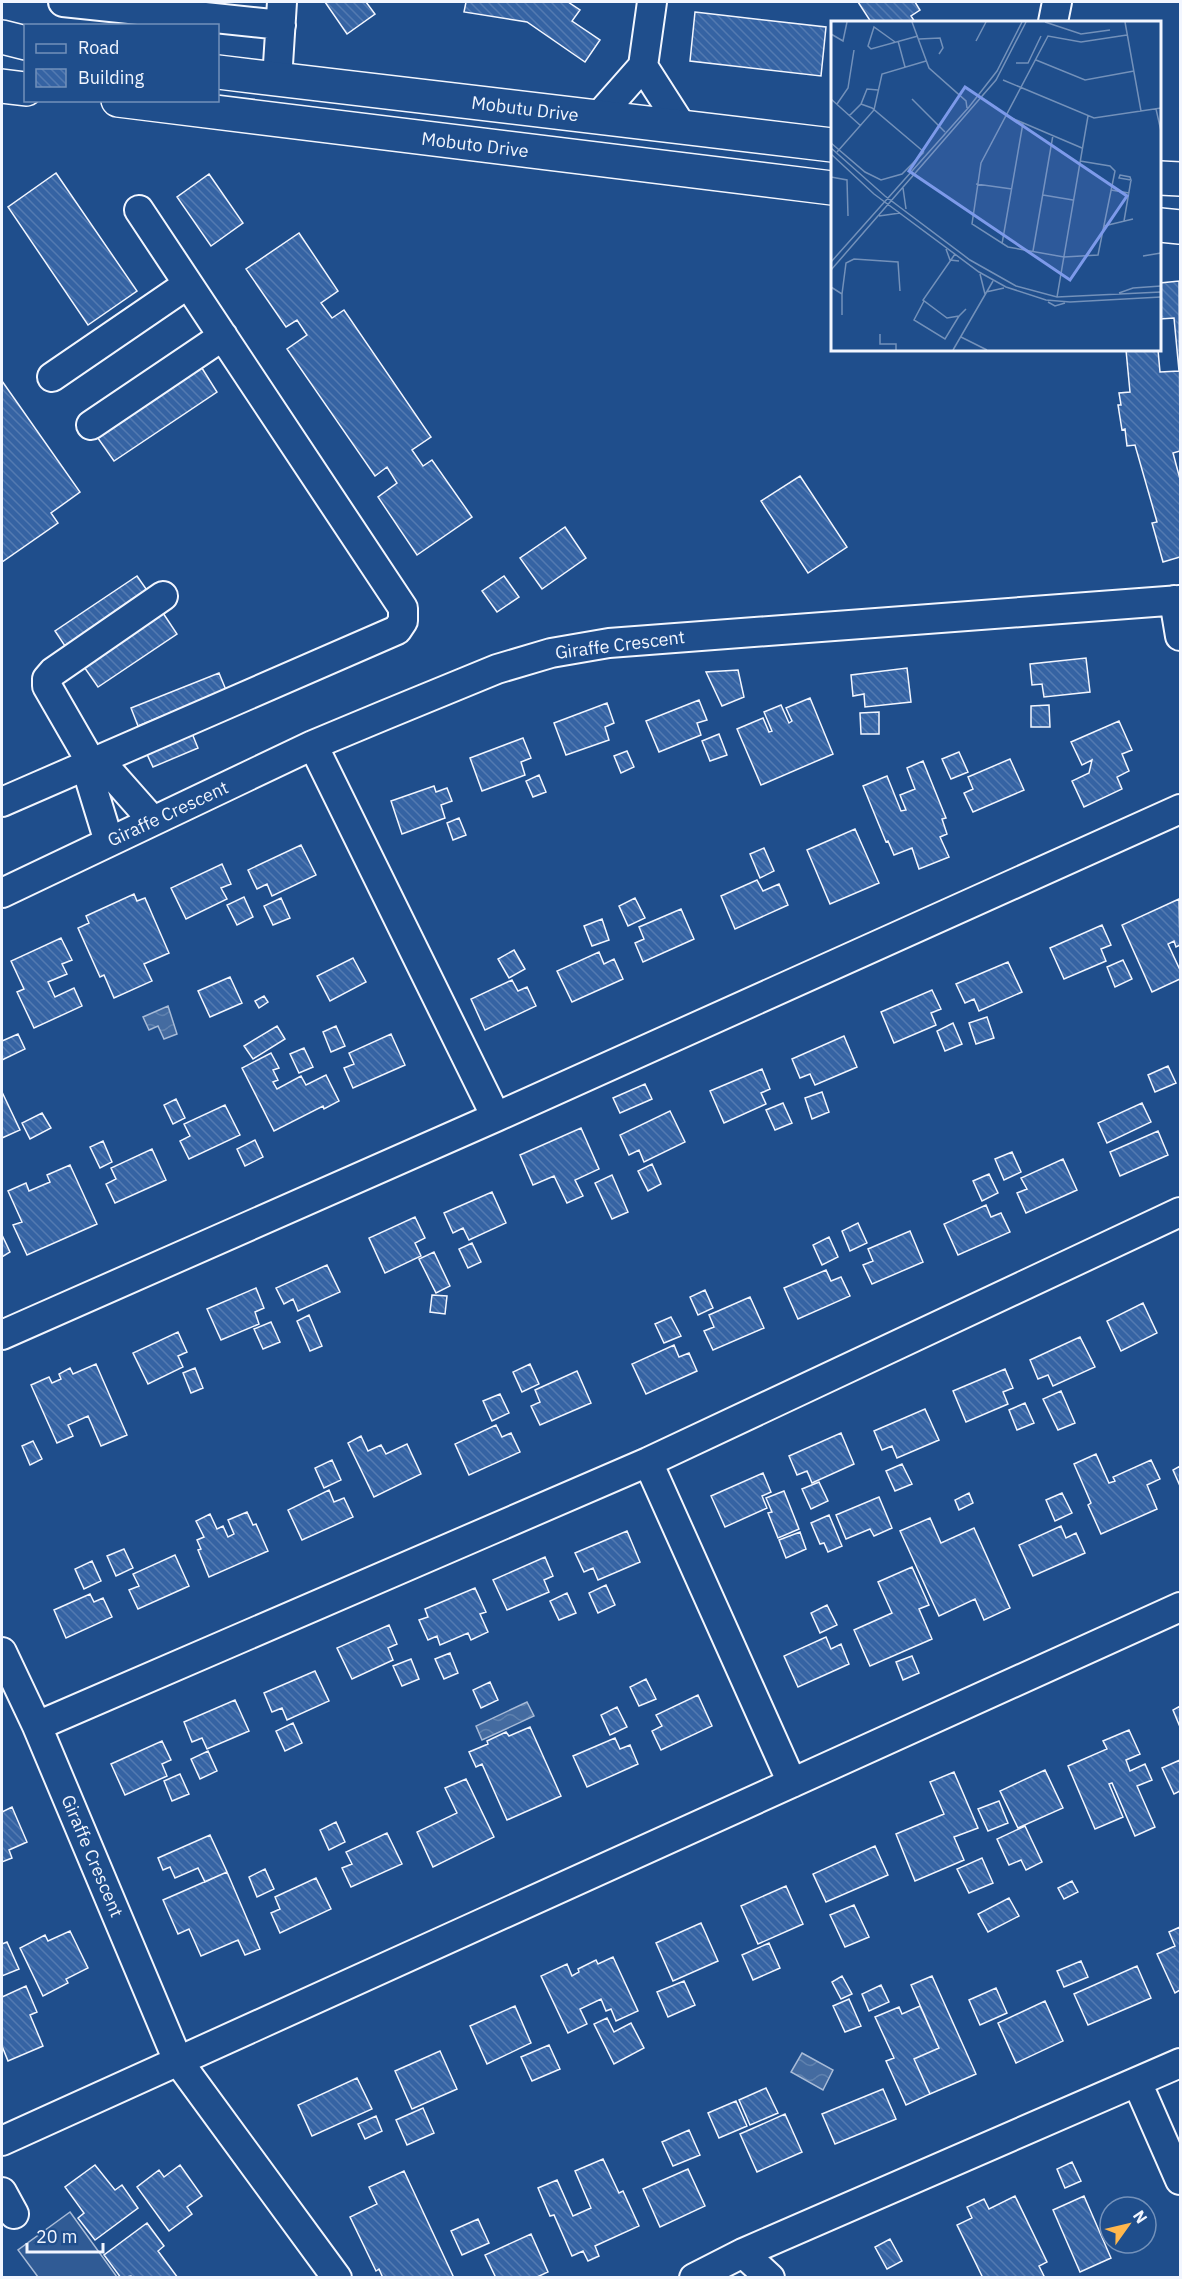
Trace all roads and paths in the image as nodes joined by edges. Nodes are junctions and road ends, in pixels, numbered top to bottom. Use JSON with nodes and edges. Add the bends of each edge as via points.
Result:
{"nodes":[{"id":1,"x":63,"y":2,"type":"edge"},
{"id":2,"x":652,"y":2,"type":"edge"},
{"id":3,"x":1057,"y":2,"type":"edge"},
{"id":4,"x":281,"y":13,"type":"edge"},
{"id":5,"x":1053,"y":21,"type":"edge"},
{"id":6,"x":2,"y":37,"type":"edge"},
{"id":7,"x":24,"y":42,"type":"edge"},
{"id":8,"x":643,"y":66,"type":"junction"},
{"id":9,"x":219,"y":72,"type":"edge"},
{"id":10,"x":277,"y":80,"type":"junction"},
{"id":11,"x":2,"y":86,"type":"edge"},
{"id":12,"x":24,"y":89,"type":"edge"},
{"id":13,"x":134,"y":102,"type":"edge"},
{"id":14,"x":598,"y":117,"type":"junction"},
{"id":15,"x":682,"y":127,"type":"junction"},
{"id":16,"x":831,"y":145,"type":"edge"},
{"id":17,"x":1161,"y":178,"type":"edge"},
{"id":18,"x":1180,"y":179,"type":"edge"},
{"id":19,"x":831,"y":188,"type":"edge"},
{"id":20,"x":139,"y":210,"type":"dead end"},
{"id":21,"x":1161,"y":225,"type":"edge"},
{"id":22,"x":1180,"y":227,"type":"edge"},
{"id":23,"x":188,"y":284,"type":"junction"},
{"id":24,"x":223,"y":336,"type":"junction"},
{"id":25,"x":52,"y":376,"type":"dead end"},
{"id":26,"x":91,"y":425,"type":"dead end"},
{"id":27,"x":163,"y":596,"type":"dead end"},
{"id":28,"x":1177,"y":600,"type":"edge"},
{"id":29,"x":1180,"y":636,"type":"edge"},
{"id":30,"x":313,"y":745,"type":"junction"},
{"id":31,"x":92,"y":764,"type":"junction"},
{"id":32,"x":2,"y":802,"type":"edge"},
{"id":33,"x":1180,"y":809,"type":"edge"},
{"id":34,"x":153,"y":821,"type":"junction"},
{"id":35,"x":109,"y":842,"type":"junction"},
{"id":36,"x":2,"y":892,"type":"edge"},
{"id":37,"x":496,"y":1117,"type":"junction"},
{"id":38,"x":1180,"y":1212,"type":"edge"},
{"id":39,"x":2,"y":1335,"type":"edge"},
{"id":40,"x":648,"y":1462,"type":"junction"},
{"id":41,"x":1180,"y":1607,"type":"edge"},
{"id":42,"x":2,"y":1652,"type":"edge"},
{"id":43,"x":37,"y":1726,"type":"junction"},
{"id":44,"x":792,"y":1783,"type":"junction"},
{"id":45,"x":178,"y":2061,"type":"junction"},
{"id":46,"x":1180,"y":2063,"type":"edge"},
{"id":47,"x":1137,"y":2082,"type":"junction"},
{"id":48,"x":2,"y":2140,"type":"edge"},
{"id":49,"x":1180,"y":2180,"type":"edge"},
{"id":50,"x":743,"y":2253,"type":"junction"},
{"id":51,"x":337,"y":2277,"type":"edge"},
{"id":52,"x":694,"y":2277,"type":"edge"},
{"id":53,"x":770,"y":2277,"type":"edge"}],
"edges":[{"from":1,"to":4,"type":"street"},
{"from":2,"to":8,"type":"street"},
{"from":3,"to":5,"type":"street"},
{"from":4,"to":10,"type":"street"},
{"from":6,"to":7,"type":"main road"},
{"from":8,"to":14,"type":"street"},
{"from":8,"to":15,"type":"street"},
{"from":9,"to":10,"type":"main road","name":"Mobutu Drive"},
{"from":10,"to":14,"type":"main road","name":"Mobutu Drive"},
{"from":11,"to":12,"type":"main road"},
{"from":13,"to":19,"type":"main road","name":"Mobuto Drive"},
{"from":14,"to":15,"type":"main road","name":"Mobutu Drive"},
{"from":15,"to":16,"type":"main road","name":"Mobutu Drive"},
{"from":17,"to":18,"type":"main road"},
{"from":20,"to":23,"type":"street"},
{"from":21,"to":22,"type":"main road"},
{"from":23,"to":24,"type":"street"},
{"from":23,"to":25,"type":"street"},
{"from":24,"to":26,"type":"street"},
{"from":24,"to":31,"type":"street","via":[[403,608],[403,621],[397,630]]},
{"from":27,"to":31,"type":"street","via":[[47,679],[47,686]]},
{"from":28,"to":29,"type":"street"},
{"from":28,"to":30,"type":"street","name":"Giraffe Crescent","via":[[609,643],[552,653],[497,669]]},
{"from":30,"to":34,"type":"street","name":"Giraffe Crescent"},
{"from":30,"to":37,"type":"street"},
{"from":31,"to":32,"type":"street"},
{"from":31,"to":34,"type":"street"},
{"from":31,"to":35,"type":"street"},
{"from":33,"to":37,"type":"street"},
{"from":34,"to":35,"type":"street","name":"Giraffe Crescent"},
{"from":35,"to":36,"type":"street","name":"Giraffe Crescent"},
{"from":37,"to":39,"type":"street"},
{"from":38,"to":40,"type":"street"},
{"from":40,"to":43,"type":"street"},
{"from":40,"to":44,"type":"street"},
{"from":41,"to":44,"type":"street"},
{"from":42,"to":43,"type":"street","name":"Giraffe Crescent"},
{"from":43,"to":45,"type":"street","name":"Giraffe Crescent"},
{"from":44,"to":45,"type":"street"},
{"from":45,"to":48,"type":"street"},
{"from":45,"to":51,"type":"street","name":"Giraffe Crescent"},
{"from":46,"to":47,"type":"street"},
{"from":47,"to":49,"type":"street"},
{"from":47,"to":50,"type":"street"},
{"from":50,"to":52,"type":"street"},
{"from":50,"to":53,"type":"street"}]}
